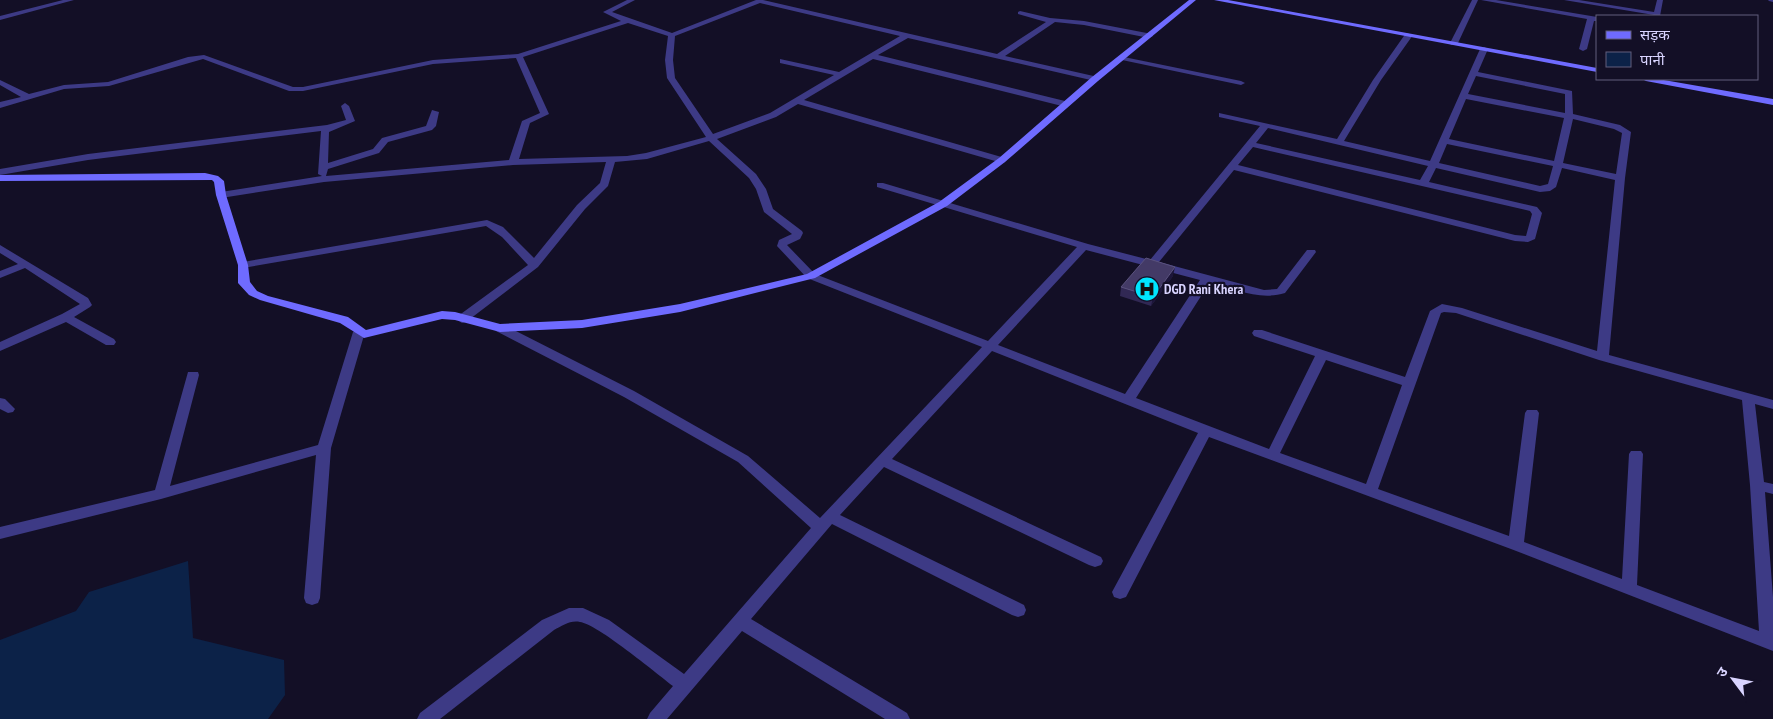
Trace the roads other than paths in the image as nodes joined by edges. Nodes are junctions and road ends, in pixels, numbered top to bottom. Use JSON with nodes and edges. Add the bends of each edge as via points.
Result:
{"nodes":[{"id":1,"x":71,"y":0,"type":"edge"},
{"id":2,"x":632,"y":0,"type":"edge"},
{"id":3,"x":760,"y":0,"type":"edge"},
{"id":4,"x":1193,"y":0,"type":"edge"},
{"id":5,"x":1217,"y":0,"type":"edge"},
{"id":6,"x":1475,"y":0,"type":"edge"},
{"id":7,"x":1484,"y":0,"type":"edge"},
{"id":8,"x":1566,"y":0,"type":"edge"},
{"id":9,"x":1658,"y":1,"type":"edge"},
{"id":10,"x":1020,"y":13,"type":"dead end"},
{"id":11,"x":1651,"y":15,"type":"edge"},
{"id":12,"x":1657,"y":15,"type":"edge"},
{"id":13,"x":0,"y":18,"type":"edge"},
{"id":14,"x":1594,"y":18,"type":"edge"},
{"id":15,"x":1050,"y":20,"type":"junction"},
{"id":16,"x":628,"y":21,"type":"junction"},
{"id":17,"x":672,"y":35,"type":"junction"},
{"id":18,"x":907,"y":35,"type":"junction"},
{"id":19,"x":1409,"y":35,"type":"junction"},
{"id":20,"x":1149,"y":36,"type":"junction"},
{"id":21,"x":1454,"y":43,"type":"junction"},
{"id":22,"x":1484,"y":49,"type":"junction"},
{"id":23,"x":1583,"y":49,"type":"dead end"},
{"id":24,"x":519,"y":56,"type":"junction"},
{"id":25,"x":872,"y":56,"type":"junction"},
{"id":26,"x":999,"y":56,"type":"junction"},
{"id":27,"x":1122,"y":58,"type":"junction"},
{"id":28,"x":783,"y":61,"type":"dead end"},
{"id":29,"x":1596,"y":70,"type":"edge"},
{"id":30,"x":1474,"y":74,"type":"junction"},
{"id":31,"x":842,"y":75,"type":"junction"},
{"id":32,"x":1095,"y":79,"type":"junction"},
{"id":33,"x":1656,"y":80,"type":"edge"},
{"id":34,"x":0,"y":82,"type":"edge"},
{"id":35,"x":1241,"y":83,"type":"dead end"},
{"id":36,"x":28,"y":96,"type":"junction"},
{"id":37,"x":1463,"y":96,"type":"junction"},
{"id":38,"x":798,"y":102,"type":"junction"},
{"id":39,"x":1773,"y":102,"type":"edge"},
{"id":40,"x":1066,"y":104,"type":"junction"},
{"id":41,"x":0,"y":105,"type":"edge"},
{"id":42,"x":345,"y":106,"type":"dead end"},
{"id":43,"x":435,"y":112,"type":"dead end"},
{"id":44,"x":1222,"y":115,"type":"dead end"},
{"id":45,"x":1569,"y":116,"type":"junction"},
{"id":46,"x":1266,"y":125,"type":"junction"},
{"id":47,"x":328,"y":128,"type":"junction"},
{"id":48,"x":711,"y":138,"type":"junction"},
{"id":49,"x":1443,"y":140,"type":"junction"},
{"id":50,"x":1338,"y":142,"type":"junction"},
{"id":51,"x":1250,"y":144,"type":"junction"},
{"id":52,"x":611,"y":159,"type":"junction"},
{"id":53,"x":1002,"y":160,"type":"junction"},
{"id":54,"x":513,"y":162,"type":"junction"},
{"id":55,"x":1557,"y":164,"type":"junction"},
{"id":56,"x":1434,"y":165,"type":"junction"},
{"id":57,"x":1231,"y":166,"type":"junction"},
{"id":58,"x":323,"y":167,"type":"junction"},
{"id":59,"x":0,"y":172,"type":"edge"},
{"id":60,"x":0,"y":178,"type":"edge"},
{"id":61,"x":1620,"y":178,"type":"junction"},
{"id":62,"x":324,"y":179,"type":"junction"},
{"id":63,"x":1423,"y":184,"type":"junction"},
{"id":64,"x":880,"y":185,"type":"dead end"},
{"id":65,"x":221,"y":195,"type":"junction"},
{"id":66,"x":943,"y":204,"type":"junction"},
{"id":67,"x":1084,"y":246,"type":"junction"},
{"id":68,"x":0,"y":248,"type":"edge"},
{"id":69,"x":1311,"y":252,"type":"dead end"},
{"id":70,"x":1153,"y":263,"type":"junction"},
{"id":71,"x":26,"y":264,"type":"junction"},
{"id":72,"x":243,"y":265,"type":"junction"},
{"id":73,"x":534,"y":265,"type":"junction"},
{"id":74,"x":0,"y":275,"type":"edge"},
{"id":75,"x":811,"y":276,"type":"junction"},
{"id":76,"x":1206,"y":279,"type":"junction"},
{"id":77,"x":66,"y":317,"type":"junction"},
{"id":78,"x":462,"y":319,"type":"junction"},
{"id":79,"x":500,"y":328,"type":"junction"},
{"id":80,"x":359,"y":332,"type":"junction"},
{"id":81,"x":1258,"y":333,"type":"dead end"},
{"id":82,"x":110,"y":342,"type":"dead end"},
{"id":83,"x":0,"y":347,"type":"edge"},
{"id":84,"x":989,"y":347,"type":"junction"},
{"id":85,"x":1322,"y":354,"type":"junction"},
{"id":86,"x":1603,"y":357,"type":"junction"},
{"id":87,"x":193,"y":375,"type":"dead end"},
{"id":88,"x":1410,"y":383,"type":"junction"},
{"id":89,"x":1748,"y":397,"type":"junction"},
{"id":90,"x":1128,"y":400,"type":"junction"},
{"id":91,"x":1773,"y":405,"type":"edge"},
{"id":92,"x":1532,"y":413,"type":"dead end"},
{"id":93,"x":1206,"y":431,"type":"junction"},
{"id":94,"x":324,"y":448,"type":"junction"},
{"id":95,"x":1636,"y":454,"type":"dead end"},
{"id":96,"x":1272,"y":456,"type":"junction"},
{"id":97,"x":883,"y":461,"type":"junction"},
{"id":98,"x":1757,"y":485,"type":"junction"},
{"id":99,"x":1773,"y":490,"type":"edge"},
{"id":100,"x":1370,"y":492,"type":"junction"},
{"id":101,"x":161,"y":494,"type":"junction"},
{"id":102,"x":825,"y":521,"type":"junction"},
{"id":103,"x":0,"y":533,"type":"edge"},
{"id":104,"x":1516,"y":545,"type":"junction"},
{"id":105,"x":1767,"y":557,"type":"edge"},
{"id":106,"x":1095,"y":561,"type":"dead end"},
{"id":107,"x":1629,"y":589,"type":"junction"},
{"id":108,"x":1120,"y":592,"type":"dead end"},
{"id":109,"x":312,"y":598,"type":"dead end"},
{"id":110,"x":1018,"y":610,"type":"dead end"},
{"id":111,"x":740,"y":621,"type":"junction"},
{"id":112,"x":1770,"y":643,"type":"edge"},
{"id":113,"x":686,"y":685,"type":"junction"},
{"id":114,"x":426,"y":719,"type":"edge"},
{"id":115,"x":656,"y":719,"type":"edge"},
{"id":116,"x":901,"y":719,"type":"edge"}],
"edges":[{"from":1,"to":13,"type":"street"},
{"from":2,"to":16,"type":"street","via":[[606,12]]},
{"from":3,"to":17,"type":"street"},
{"from":3,"to":18,"type":"street"},
{"from":4,"to":20,"type":"street"},
{"from":5,"to":19,"type":"street"},
{"from":6,"to":21,"type":"street"},
{"from":7,"to":14,"type":"street"},
{"from":8,"to":11,"type":"street"},
{"from":9,"to":12,"type":"street"},
{"from":10,"to":15,"type":"street"},
{"from":14,"to":23,"type":"street"},
{"from":15,"to":20,"type":"street"},
{"from":15,"to":26,"type":"street"},
{"from":16,"to":17,"type":"street"},
{"from":16,"to":24,"type":"street"},
{"from":17,"to":48,"type":"street","via":[[671,78]]},
{"from":18,"to":25,"type":"street"},
{"from":18,"to":26,"type":"street"},
{"from":19,"to":21,"type":"street"},
{"from":19,"to":50,"type":"street"},
{"from":20,"to":27,"type":"street"},
{"from":21,"to":22,"type":"street"},
{"from":22,"to":29,"type":"street"},
{"from":22,"to":30,"type":"street"},
{"from":24,"to":36,"type":"street","via":[[433,62],[295,90],[204,57],[109,84],[64,87]]},
{"from":24,"to":54,"type":"street","via":[[545,114],[526,121]]},
{"from":25,"to":31,"type":"street"},
{"from":25,"to":40,"type":"street"},
{"from":26,"to":32,"type":"street"},
{"from":27,"to":32,"type":"street"},
{"from":27,"to":35,"type":"street"},
{"from":28,"to":31,"type":"street"},
{"from":30,"to":37,"type":"street"},
{"from":30,"to":45,"type":"street","via":[[1569,93]]},
{"from":31,"to":38,"type":"street"},
{"from":32,"to":40,"type":"street"},
{"from":33,"to":39,"type":"street"},
{"from":34,"to":36,"type":"street"},
{"from":36,"to":41,"type":"street"},
{"from":37,"to":45,"type":"street"},
{"from":37,"to":49,"type":"street"},
{"from":38,"to":48,"type":"street"},
{"from":38,"to":53,"type":"street"},
{"from":40,"to":53,"type":"street"},
{"from":42,"to":47,"type":"street","via":[[351,121]]},
{"from":43,"to":58,"type":"street","via":[[429,128],[384,140],[376,151]]},
{"from":44,"to":46,"type":"street"},
{"from":45,"to":55,"type":"street"},
{"from":45,"to":61,"type":"street","via":[[1617,126],[1627,132]]},
{"from":46,"to":50,"type":"street"},
{"from":46,"to":51,"type":"street"},
{"from":47,"to":58,"type":"street"},
{"from":47,"to":59,"type":"street","via":[[88,157]]},
{"from":48,"to":52,"type":"street","via":[[647,156]]},
{"from":48,"to":75,"type":"street","via":[[753,176],[768,210],[798,233],[782,246]]},
{"from":49,"to":55,"type":"street"},
{"from":49,"to":56,"type":"street"},
{"from":50,"to":56,"type":"street"},
{"from":51,"to":57,"type":"street"},
{"from":51,"to":63,"type":"street"},
{"from":52,"to":54,"type":"street"},
{"from":52,"to":73,"type":"street","via":[[605,184],[581,207]]},
{"from":53,"to":66,"type":"street"},
{"from":54,"to":62,"type":"street"},
{"from":55,"to":56,"type":"street","via":[[1553,185],[1547,189]]},
{"from":55,"to":61,"type":"street"},
{"from":56,"to":63,"type":"street"},
{"from":57,"to":63,"type":"street","via":[[1515,238],[1531,237],[1537,213],[1533,209]]},
{"from":57,"to":70,"type":"street"},
{"from":58,"to":62,"type":"street"},
{"from":60,"to":65,"type":"street","via":[[205,176],[219,181]]},
{"from":61,"to":86,"type":"street"},
{"from":62,"to":65,"type":"street"},
{"from":64,"to":66,"type":"street"},
{"from":65,"to":72,"type":"street"},
{"from":66,"to":67,"type":"street"},
{"from":66,"to":75,"type":"street"},
{"from":67,"to":70,"type":"street"},
{"from":67,"to":84,"type":"street"},
{"from":68,"to":71,"type":"street"},
{"from":69,"to":76,"type":"street","via":[[1285,287],[1274,294]]},
{"from":70,"to":76,"type":"street"},
{"from":71,"to":74,"type":"street"},
{"from":71,"to":77,"type":"street","via":[[84,300],[86,305]]},
{"from":72,"to":73,"type":"street","via":[[487,223],[502,232]]},
{"from":72,"to":80,"type":"street","via":[[244,283],[252,293],[344,320]]},
{"from":73,"to":78,"type":"street"},
{"from":75,"to":79,"type":"street","via":[[631,317],[546,327]]},
{"from":75,"to":84,"type":"street"},
{"from":76,"to":90,"type":"street"},
{"from":77,"to":82,"type":"street"},
{"from":77,"to":83,"type":"street"},
{"from":78,"to":79,"type":"street"},
{"from":78,"to":80,"type":"street","via":[[442,315],[370,334]]},
{"from":79,"to":102,"type":"street","via":[[629,394],[743,459]]},
{"from":80,"to":94,"type":"street"},
{"from":81,"to":85,"type":"street"},
{"from":84,"to":90,"type":"street"},
{"from":84,"to":97,"type":"street"},
{"from":85,"to":88,"type":"street"},
{"from":85,"to":96,"type":"street"},
{"from":86,"to":88,"type":"street","via":[[1458,310],[1442,308],[1436,311]]},
{"from":86,"to":89,"type":"street"},
{"from":87,"to":101,"type":"street"},
{"from":88,"to":100,"type":"street"},
{"from":89,"to":91,"type":"street"},
{"from":89,"to":98,"type":"street"},
{"from":90,"to":93,"type":"street"},
{"from":92,"to":104,"type":"street"},
{"from":93,"to":96,"type":"street"},
{"from":93,"to":108,"type":"street"},
{"from":94,"to":101,"type":"street"},
{"from":94,"to":109,"type":"street"},
{"from":95,"to":107,"type":"street"},
{"from":96,"to":100,"type":"street"},
{"from":97,"to":102,"type":"street"},
{"from":97,"to":106,"type":"street"},
{"from":98,"to":99,"type":"street"},
{"from":98,"to":105,"type":"street"},
{"from":100,"to":104,"type":"street"},
{"from":101,"to":103,"type":"street"},
{"from":102,"to":110,"type":"street"},
{"from":102,"to":111,"type":"street"},
{"from":104,"to":107,"type":"street"},
{"from":105,"to":112,"type":"street"},
{"from":107,"to":112,"type":"street"},
{"from":111,"to":113,"type":"street"},
{"from":111,"to":116,"type":"street"},
{"from":113,"to":114,"type":"street","via":[[603,625],[584,615],[569,615],[548,625]]},
{"from":113,"to":115,"type":"street"}]}
